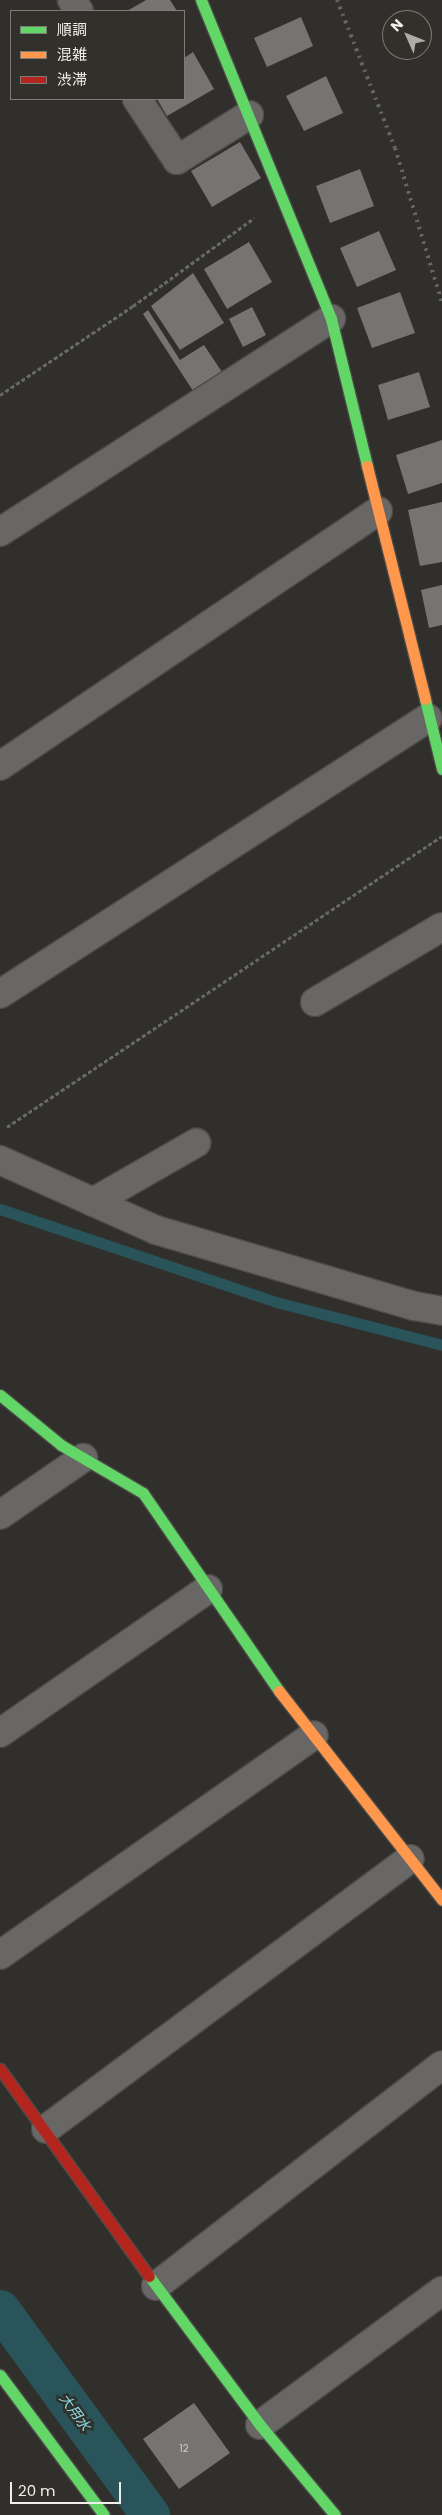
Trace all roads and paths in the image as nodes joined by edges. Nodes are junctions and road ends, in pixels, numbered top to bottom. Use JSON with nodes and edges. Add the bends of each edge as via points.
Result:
{"nodes":[{"id":1,"x":200,"y":0,"type":"edge"},
{"id":2,"x":137,"y":100,"type":"edge"},
{"id":3,"x":249,"y":115,"type":"junction"},
{"id":4,"x":282,"y":197,"type":"junction"},
{"id":5,"x":331,"y":319,"type":"junction"},
{"id":6,"x":0,"y":395,"type":"edge"},
{"id":7,"x":378,"y":511,"type":"junction"},
{"id":8,"x":0,"y":532,"type":"edge"},
{"id":9,"x":428,"y":718,"type":"junction"},
{"id":10,"x":0,"y":766,"type":"edge"},
{"id":11,"x":442,"y":769,"type":"edge"},
{"id":12,"x":442,"y":836,"type":"edge"},
{"id":13,"x":442,"y":927,"type":"edge"},
{"id":14,"x":0,"y":994,"type":"edge"},
{"id":15,"x":316,"y":1002,"type":"dead end"},
{"id":16,"x":0,"y":1131,"type":"edge"},
{"id":17,"x":196,"y":1143,"type":"dead end"},
{"id":18,"x":0,"y":1160,"type":"edge"},
{"id":19,"x":92,"y":1202,"type":"junction"},
{"id":20,"x":442,"y":1311,"type":"edge"},
{"id":21,"x":0,"y":1394,"type":"edge"},
{"id":22,"x":83,"y":1458,"type":"junction"},
{"id":23,"x":0,"y":1515,"type":"edge"},
{"id":24,"x":208,"y":1589,"type":"junction"},
{"id":25,"x":0,"y":1733,"type":"edge"},
{"id":26,"x":314,"y":1735,"type":"junction"},
{"id":27,"x":410,"y":1859,"type":"junction"},
{"id":28,"x":442,"y":1900,"type":"edge"},
{"id":29,"x":0,"y":1955,"type":"edge"},
{"id":30,"x":442,"y":2064,"type":"edge"},
{"id":31,"x":0,"y":2069,"type":"edge"},
{"id":32,"x":46,"y":2129,"type":"junction"},
{"id":33,"x":156,"y":2286,"type":"junction"},
{"id":34,"x":442,"y":2291,"type":"edge"},
{"id":35,"x":0,"y":2375,"type":"edge"},
{"id":36,"x":260,"y":2425,"type":"junction"},
{"id":37,"x":104,"y":2515,"type":"edge"},
{"id":38,"x":335,"y":2515,"type":"edge"}],
"edges":[{"from":1,"to":3,"type":"street"},
{"from":2,"to":3,"type":"street","via":[[177,160]]},
{"from":3,"to":4,"type":"street"},
{"from":4,"to":5,"type":"street"},
{"from":4,"to":6,"type":"path","via":[[134,306]]},
{"from":5,"to":7,"type":"street"},
{"from":5,"to":8,"type":"street"},
{"from":7,"to":9,"type":"street"},
{"from":7,"to":10,"type":"street"},
{"from":9,"to":11,"type":"street"},
{"from":9,"to":14,"type":"street"},
{"from":12,"to":16,"type":"path"},
{"from":13,"to":15,"type":"street"},
{"from":17,"to":19,"type":"street"},
{"from":18,"to":19,"type":"street"},
{"from":19,"to":20,"type":"street","via":[[156,1230],[415,1306]]},
{"from":21,"to":22,"type":"street","via":[[61,1446]]},
{"from":22,"to":23,"type":"street"},
{"from":22,"to":24,"type":"street","via":[[143,1493]]},
{"from":24,"to":25,"type":"street"},
{"from":24,"to":26,"type":"street","via":[[274,1685]]},
{"from":26,"to":27,"type":"street"},
{"from":26,"to":29,"type":"street"},
{"from":27,"to":28,"type":"street"},
{"from":27,"to":32,"type":"street"},
{"from":30,"to":33,"type":"street"},
{"from":31,"to":32,"type":"street"},
{"from":32,"to":33,"type":"street"},
{"from":33,"to":36,"type":"street"},
{"from":34,"to":36,"type":"street"},
{"from":35,"to":37,"type":"street"},
{"from":36,"to":38,"type":"street"}]}
